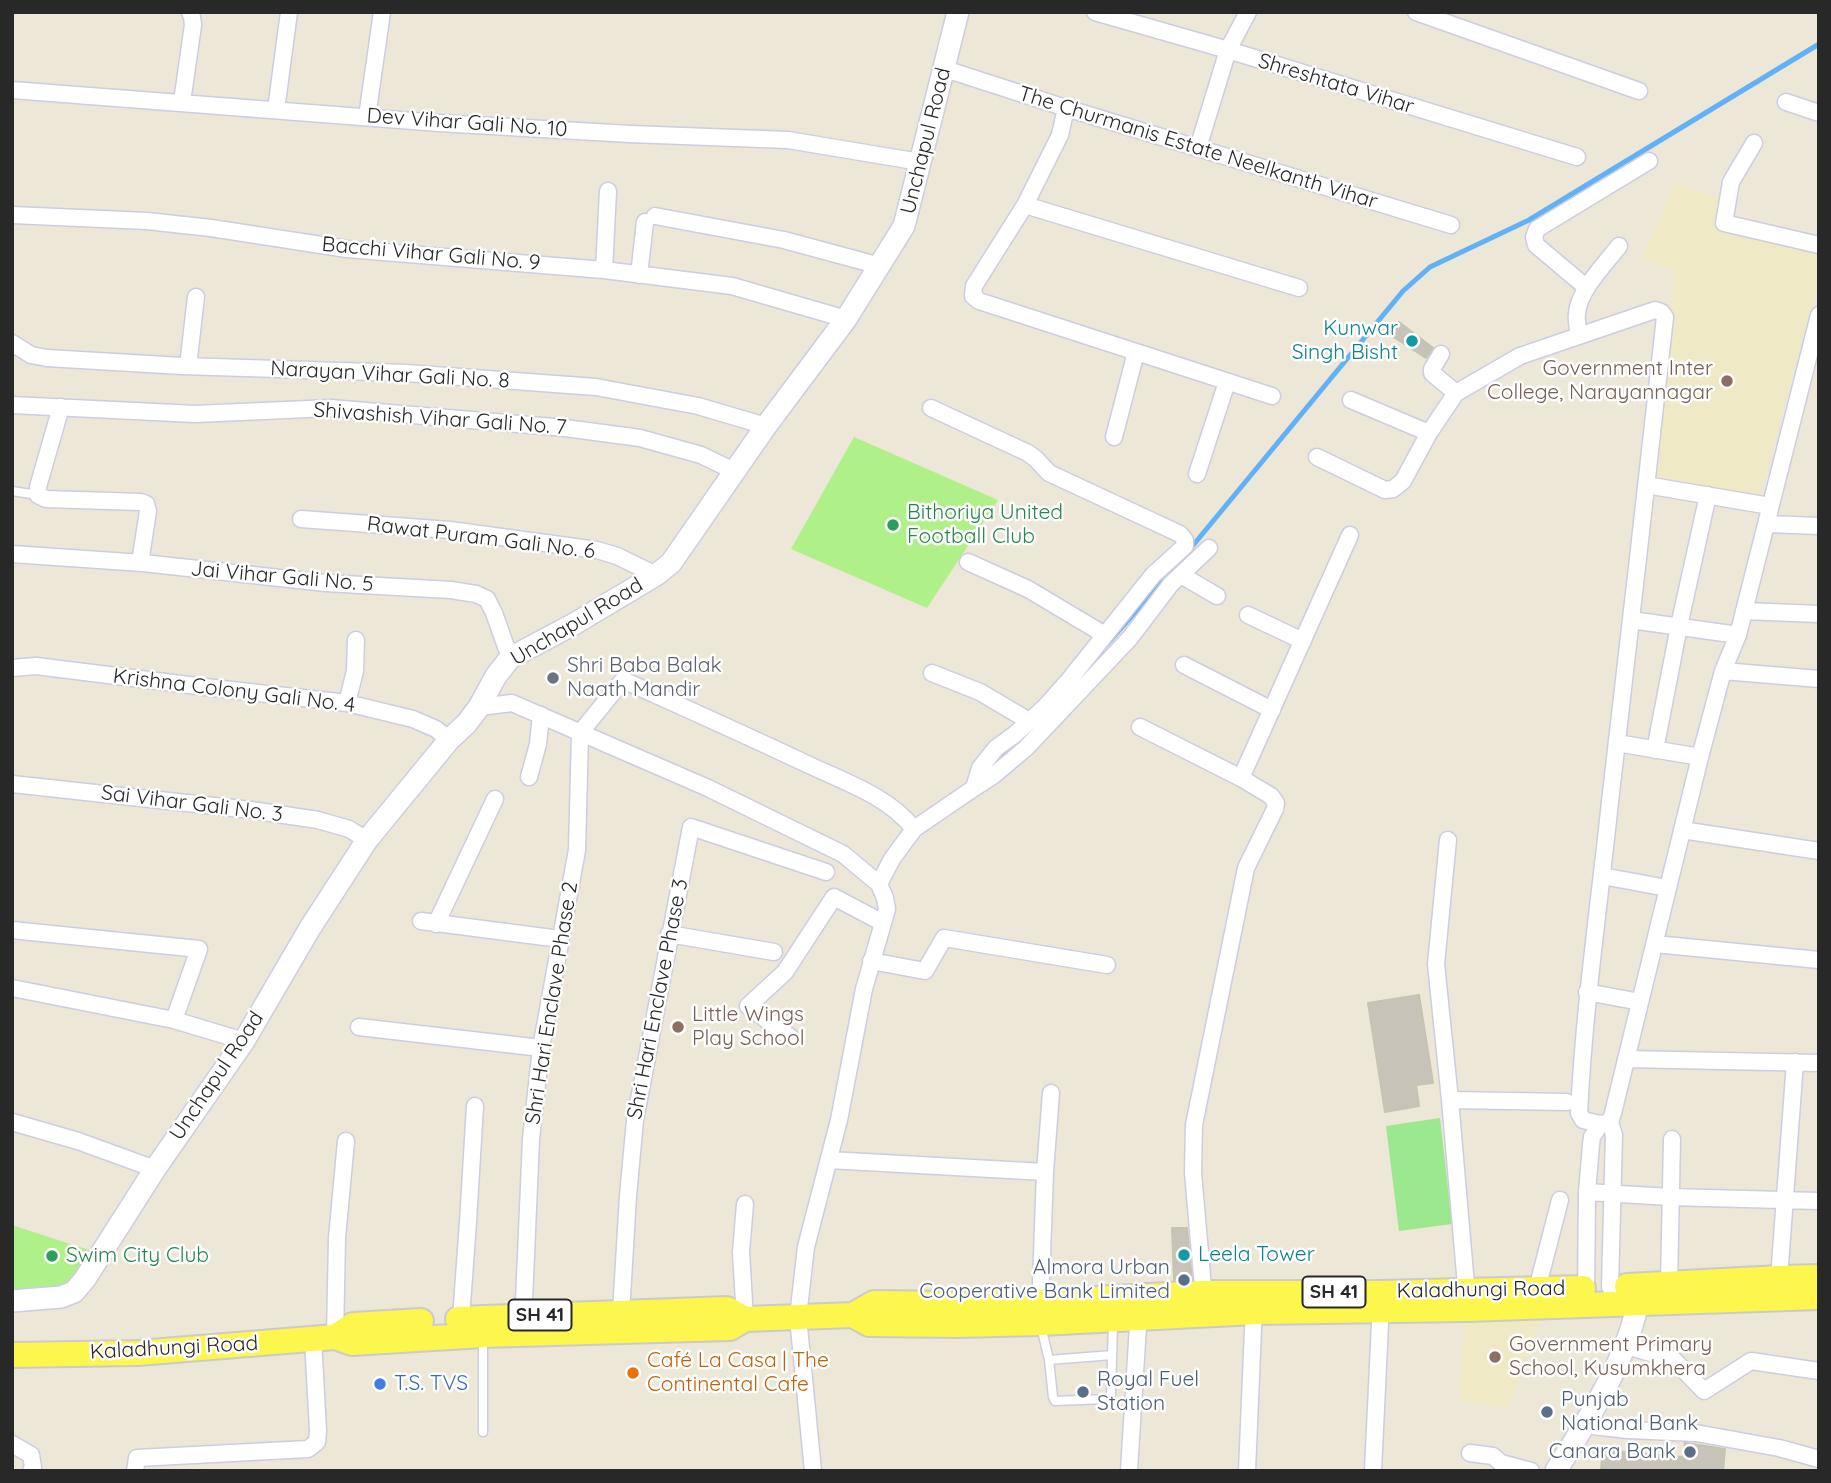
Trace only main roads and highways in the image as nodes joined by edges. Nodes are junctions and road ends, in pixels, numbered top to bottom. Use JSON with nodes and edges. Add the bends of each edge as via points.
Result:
{"nodes":[{"id":1,"x":1819,"y":1277,"type":"edge"},
{"id":2,"x":1594,"y":1293,"type":"junction"},
{"id":3,"x":1639,"y":1294,"type":"junction"},
{"id":4,"x":1819,"y":1297,"type":"edge"},
{"id":5,"x":1467,"y":1300,"type":"junction"},
{"id":6,"x":1139,"y":1306,"type":"junction"},
{"id":7,"x":1040,"y":1312,"type":"junction"},
{"id":8,"x":745,"y":1319,"type":"junction"},
{"id":9,"x":523,"y":1325,"type":"junction"},
{"id":10,"x":324,"y":1338,"type":"junction"},
{"id":11,"x":13,"y":1356,"type":"edge"}],
"edges":[{"from":1,"to":3,"type":"main road","name":"Kaladhungi Road","number":"SH 41","via":[[1669,1284]]},
{"from":2,"to":3,"type":"main road","name":"Kaladhungi Road","number":"SH 41"},
{"from":2,"to":5,"type":"main road","name":"Kaladhungi Road","number":"SH 41"},
{"from":2,"to":5,"type":"main road","name":"Kaladhungi Road","number":"SH 41","via":[[1537,1289]]},
{"from":3,"to":4,"type":"main road","name":"Kaladhungi Road","number":"SH 41"},
{"from":5,"to":6,"type":"main road","name":"Kaladhungi Road","number":"SH 41"},
{"from":6,"to":7,"type":"main road","name":"Kaladhungi Road","number":"SH 41"},
{"from":6,"to":7,"type":"main road","name":"Kaladhungi Road","number":"SH 41","via":[[1113,1319]]},
{"from":7,"to":8,"type":"main road","name":"Kaladhungi Road","number":"SH 41","via":[[957,1325],[869,1324],[853,1315]]},
{"from":8,"to":9,"type":"main road","name":"Kaladhungi Road","number":"SH 41","via":[[730,1328]]},
{"from":8,"to":9,"type":"main road","name":"Kaladhungi Road","number":"SH 41","via":[[727,1309],[621,1313]]},
{"from":9,"to":10,"type":"main road","name":"Kaladhungi Road","number":"SH 41","via":[[483,1335],[352,1343]]},
{"from":9,"to":10,"type":"main road","name":"Kaladhungi Road","number":"SH 41","via":[[461,1318],[353,1325]]},
{"from":10,"to":11,"type":"main road","name":"Kaladhungi Road","number":"SH 41","via":[[138,1353]]}]}
